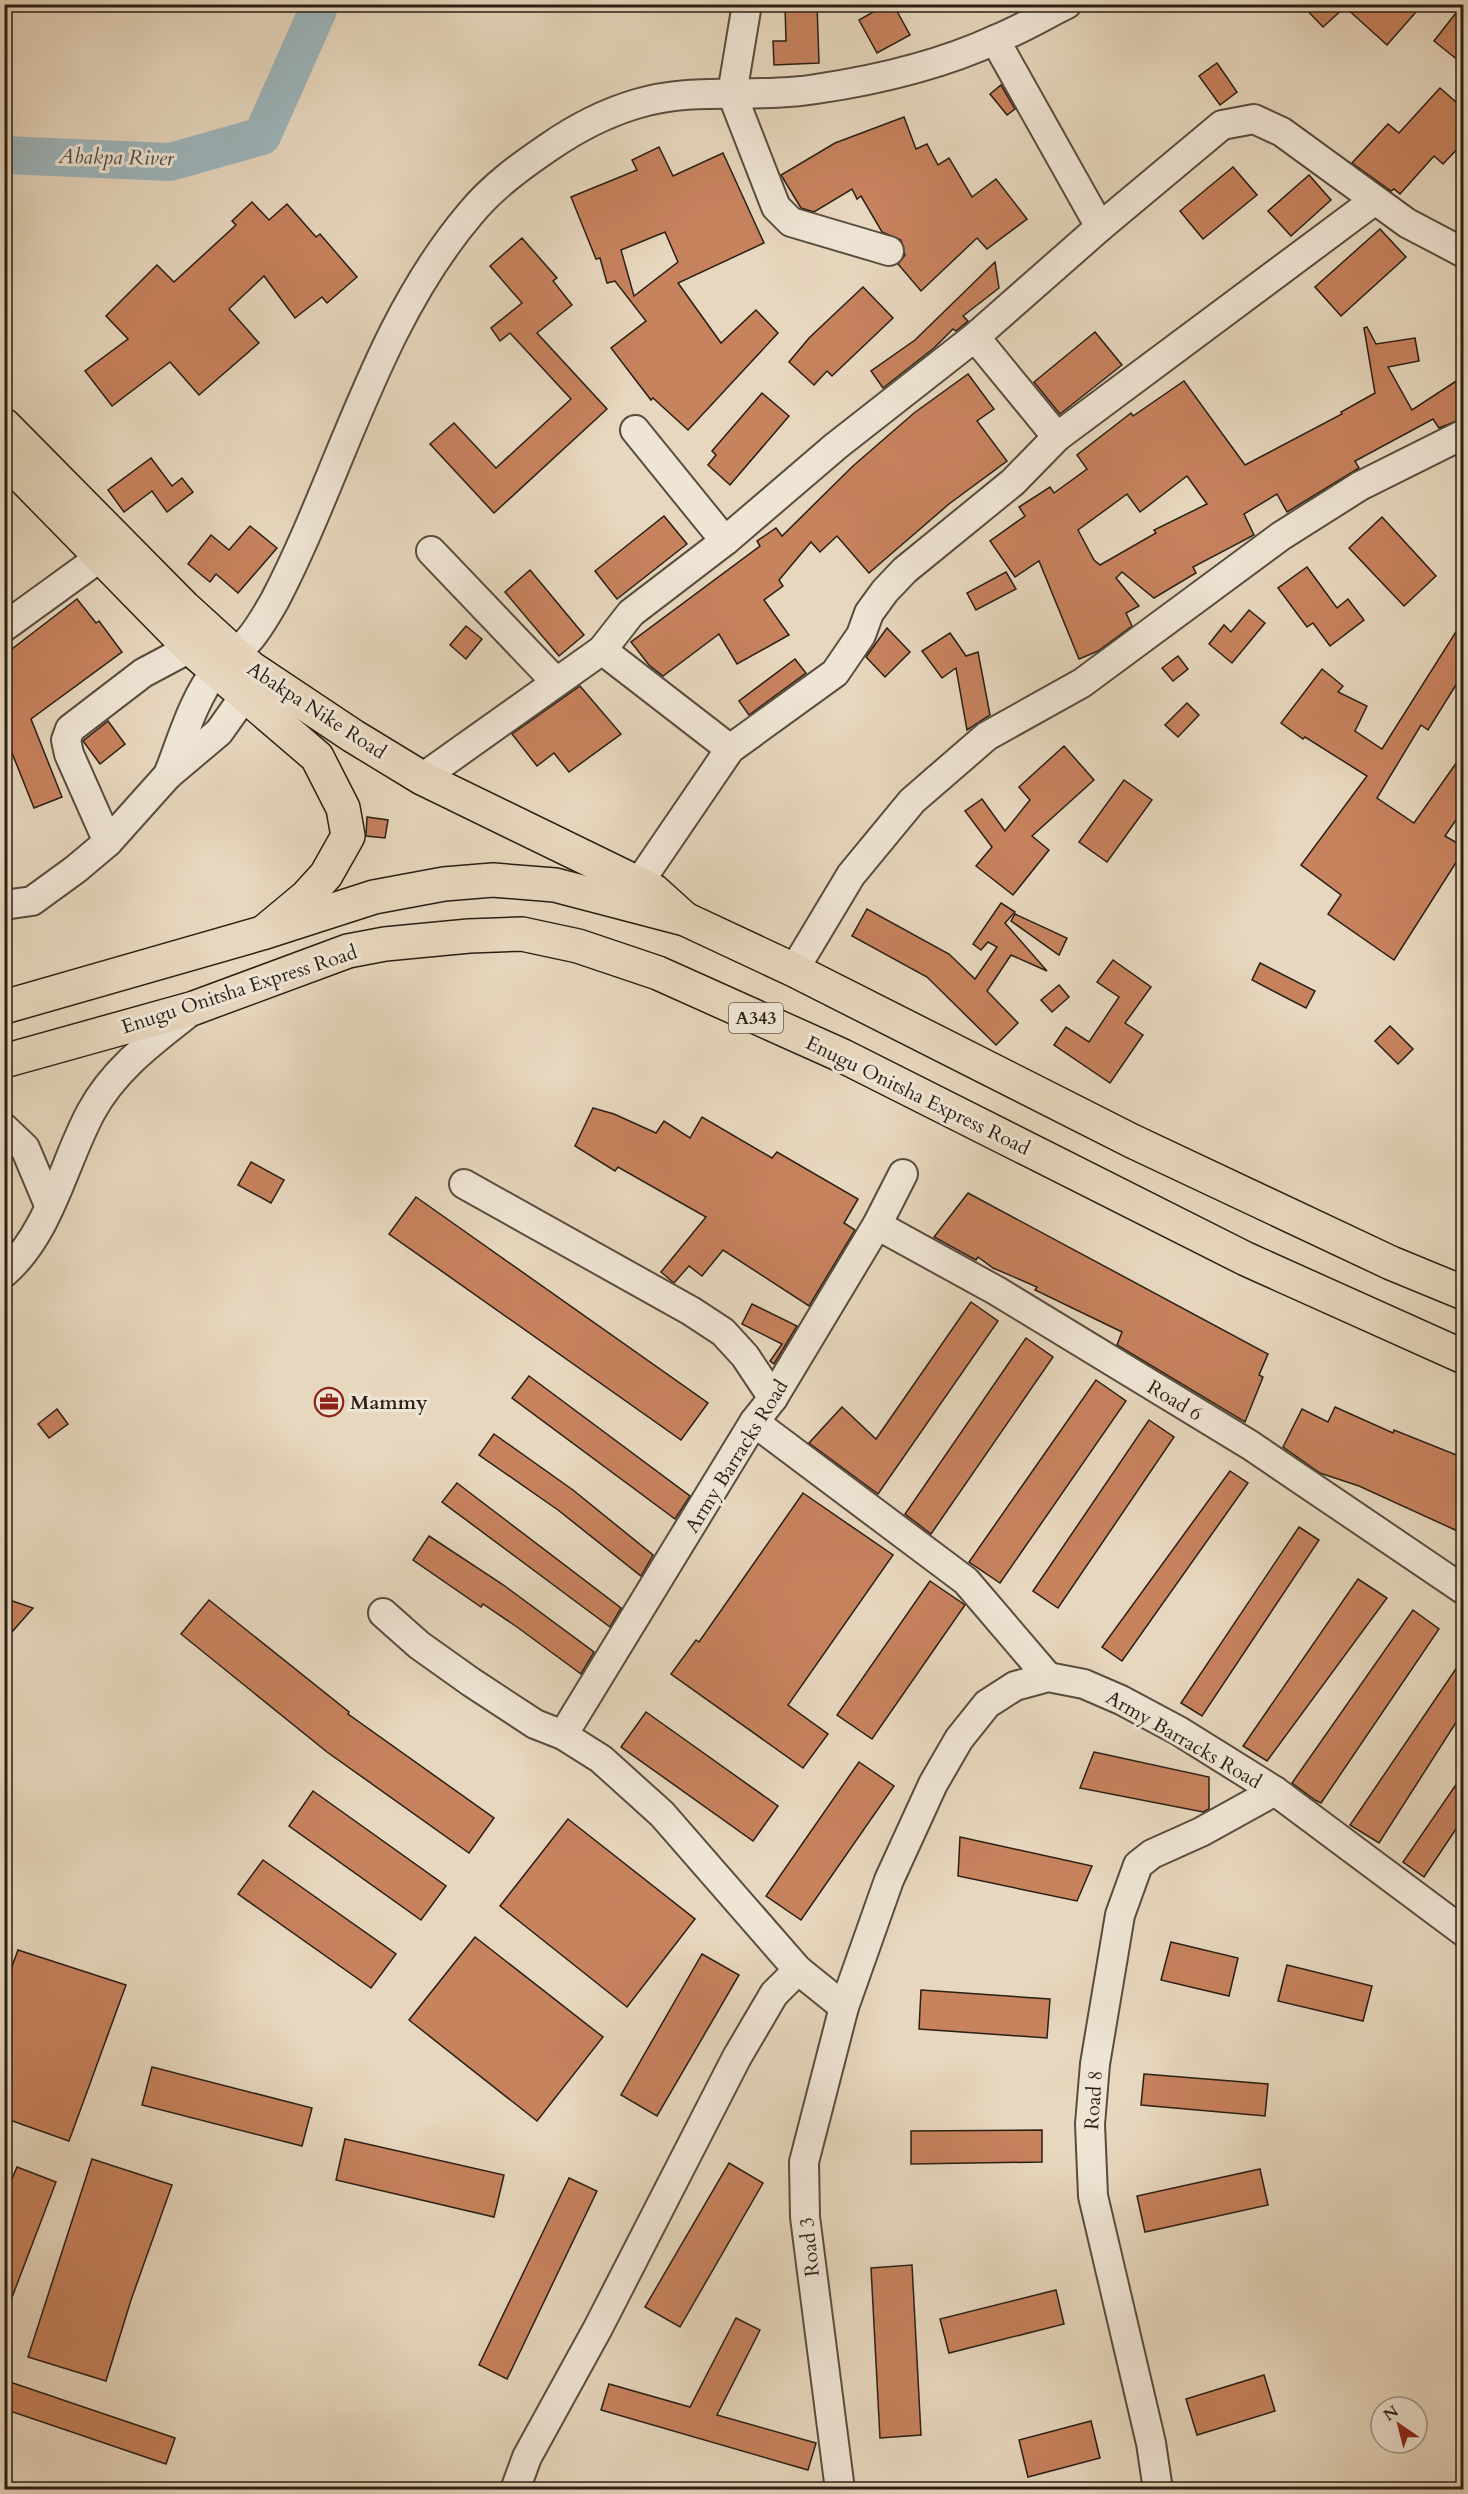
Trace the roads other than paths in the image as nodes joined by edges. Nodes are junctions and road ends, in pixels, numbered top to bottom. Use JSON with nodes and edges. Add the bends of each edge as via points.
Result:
{"nodes":[{"id":1,"x":747,"y":4,"type":"edge"},
{"id":2,"x":1067,"y":4,"type":"edge"},
{"id":3,"x":995,"y":40,"type":"junction"},
{"id":4,"x":732,"y":94,"type":"junction"},
{"id":5,"x":1375,"y":200,"type":"junction"},
{"id":6,"x":1100,"y":227,"type":"junction"},
{"id":7,"x":889,"y":251,"type":"dead end"},
{"id":8,"x":1464,"y":253,"type":"edge"},
{"id":9,"x":975,"y":337,"type":"junction"},
{"id":10,"x":4,"y":424,"type":"edge"},
{"id":11,"x":635,"y":430,"type":"dead end"},
{"id":12,"x":1464,"y":434,"type":"edge"},
{"id":13,"x":1057,"y":437,"type":"junction"},
{"id":14,"x":4,"y":458,"type":"edge"},
{"id":15,"x":725,"y":541,"type":"junction"},
{"id":16,"x":431,"y":551,"type":"dead end"},
{"id":17,"x":102,"y":556,"type":"junction"},
{"id":18,"x":4,"y":627,"type":"edge"},
{"id":19,"x":190,"y":648,"type":"junction"},
{"id":20,"x":602,"y":650,"type":"junction"},
{"id":21,"x":243,"y":673,"type":"junction"},
{"id":22,"x":556,"y":682,"type":"junction"},
{"id":23,"x":730,"y":749,"type":"junction"},
{"id":24,"x":422,"y":778,"type":"junction"},
{"id":25,"x":108,"y":842,"type":"junction"},
{"id":26,"x":638,"y":884,"type":"junction"},
{"id":27,"x":4,"y":905,"type":"edge"},
{"id":28,"x":685,"y":920,"type":"junction"},
{"id":29,"x":262,"y":933,"type":"junction"},
{"id":30,"x":794,"y":970,"type":"junction"},
{"id":31,"x":4,"y":1007,"type":"edge"},
{"id":32,"x":194,"y":1008,"type":"junction"},
{"id":33,"x":4,"y":1061,"type":"edge"},
{"id":34,"x":4,"y":1128,"type":"edge"},
{"id":35,"x":903,"y":1174,"type":"dead end"},
{"id":36,"x":464,"y":1184,"type":"dead end"},
{"id":37,"x":49,"y":1205,"type":"junction"},
{"id":38,"x":877,"y":1225,"type":"junction"},
{"id":39,"x":4,"y":1273,"type":"edge"},
{"id":40,"x":1464,"y":1293,"type":"edge"},
{"id":41,"x":1464,"y":1357,"type":"edge"},
{"id":42,"x":773,"y":1398,"type":"junction"},
{"id":43,"x":754,"y":1422,"type":"junction"},
{"id":44,"x":1464,"y":1590,"type":"edge"},
{"id":45,"x":383,"y":1613,"type":"dead end"},
{"id":46,"x":1048,"y":1677,"type":"junction"},
{"id":47,"x":563,"y":1735,"type":"junction"},
{"id":48,"x":1275,"y":1791,"type":"junction"},
{"id":49,"x":1464,"y":1932,"type":"edge"},
{"id":50,"x":798,"y":1970,"type":"junction"},
{"id":51,"x":844,"y":2007,"type":"junction"},
{"id":52,"x":515,"y":2490,"type":"edge"},
{"id":53,"x":840,"y":2490,"type":"edge"},
{"id":54,"x":1158,"y":2490,"type":"edge"}],
"edges":[{"from":1,"to":4,"type":"street"},
{"from":2,"to":3,"type":"street"},
{"from":3,"to":4,"type":"street","via":[[925,66],[881,77],[814,90]]},
{"from":3,"to":6,"type":"street"},
{"from":4,"to":7,"type":"street","via":[[776,207],[791,222]]},
{"from":4,"to":21,"type":"street","via":[[675,94],[633,104],[599,119],[530,160],[470,213],[396,327]]},
{"from":5,"to":6,"type":"street","via":[[1282,132],[1254,119],[1238,120],[1222,125]]},
{"from":5,"to":8,"type":"street","via":[[1407,223]]},
{"from":5,"to":13,"type":"street"},
{"from":6,"to":9,"type":"street"},
{"from":9,"to":13,"type":"street"},
{"from":9,"to":15,"type":"street","via":[[836,446]]},
{"from":10,"to":21,"type":"main road","name":"Abakpa Nike Road"},
{"from":11,"to":15,"type":"street"},
{"from":12,"to":30,"type":"street","via":[[1360,486],[1281,536],[1082,683],[987,736],[905,809],[851,875]]},
{"from":13,"to":23,"type":"street","via":[[1013,482],[905,570],[885,591],[835,673]]},
{"from":14,"to":17,"type":"main road","name":"Abakpa Nike Road"},
{"from":15,"to":20,"type":"street","via":[[631,613]]},
{"from":16,"to":22,"type":"street"},
{"from":17,"to":18,"type":"street"},
{"from":17,"to":19,"type":"main road","name":"Abakpa Nike Road"},
{"from":19,"to":21,"type":"main road","name":"Abakpa Nike Road"},
{"from":19,"to":25,"type":"street","via":[[143,673],[70,729],[66,740],[69,754]]},
{"from":20,"to":22,"type":"street"},
{"from":20,"to":23,"type":"street"},
{"from":21,"to":24,"type":"main road","name":"Abakpa Nike Road"},
{"from":21,"to":25,"type":"street","via":[[197,702],[168,775]]},
{"from":21,"to":29,"type":"main road","via":[[317,757],[343,808],[348,836],[320,883]]},
{"from":22,"to":24,"type":"street"},
{"from":23,"to":26,"type":"street"},
{"from":24,"to":26,"type":"main road","name":"Abakpa Nike Road"},
{"from":25,"to":27,"type":"street","via":[[32,901]]},
{"from":26,"to":28,"type":"main road","name":"Abakpa Nike Road","via":[[654,891]]},
{"from":28,"to":29,"type":"main road","via":[[555,885],[493,880],[374,897]]},
{"from":28,"to":30,"type":"main road"},
{"from":29,"to":31,"type":"main road"},
{"from":30,"to":40,"type":"main road","via":[[1132,1141],[1391,1263]]},
{"from":32,"to":33,"type":"main road","name":"Enugu Onitsha Express Road","number":"A343"},
{"from":32,"to":37,"type":"street","via":[[109,1085],[92,1110]]},
{"from":32,"to":41,"type":"main road","name":"Enugu Onitsha Express Road","number":"A343","via":[[348,951],[385,944],[522,934],[578,946],[658,973],[843,1056],[1246,1259]]},
{"from":34,"to":37,"type":"street","via":[[26,1148]]},
{"from":35,"to":38,"type":"street","name":"Army Barracks Road"},
{"from":36,"to":42,"type":"street","via":[[723,1332],[745,1356]]},
{"from":37,"to":39,"type":"street","via":[[38,1231]]},
{"from":38,"to":42,"type":"street","name":"Army Barracks Road"},
{"from":38,"to":44,"type":"street","name":"Road 6","via":[[997,1291],[1250,1445]]},
{"from":42,"to":43,"type":"street","name":"Army Barracks Road"},
{"from":43,"to":46,"type":"street","via":[[966,1581]]},
{"from":43,"to":47,"type":"street","name":"Army Barracks Road"},
{"from":45,"to":47,"type":"street","via":[[471,1682],[535,1724]]},
{"from":46,"to":48,"type":"street","name":"Army Barracks Road","via":[[1084,1684],[1121,1700]]},
{"from":46,"to":51,"type":"street","name":"Army Barracks Road","via":[[1015,1686],[987,1704],[959,1739],[910,1831]]},
{"from":47,"to":50,"type":"street","via":[[601,1759],[662,1814]]},
{"from":48,"to":49,"type":"street","name":"Army Barracks Road"},
{"from":48,"to":54,"type":"street","name":"Road 8","via":[[1202,1832],[1152,1854],[1138,1865],[1120,1915],[1095,2064],[1090,2124],[1093,2196],[1151,2442]]},
{"from":50,"to":51,"type":"street"},
{"from":50,"to":52,"type":"street","via":[[774,1994],[737,2057],[528,2457]]},
{"from":51,"to":53,"type":"street","name":"Road 3","via":[[804,2162],[807,2228]]}]}
